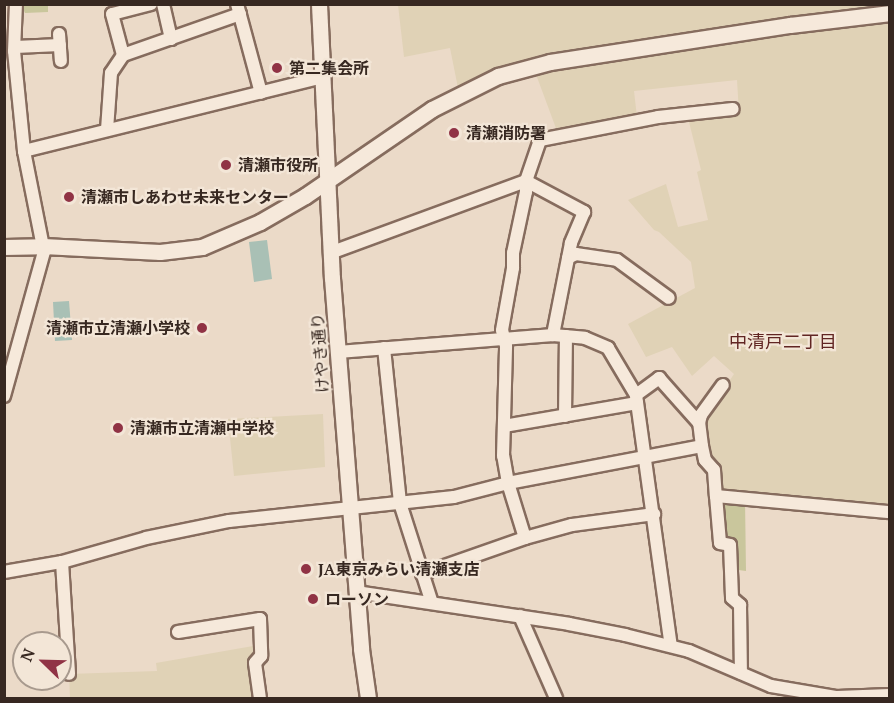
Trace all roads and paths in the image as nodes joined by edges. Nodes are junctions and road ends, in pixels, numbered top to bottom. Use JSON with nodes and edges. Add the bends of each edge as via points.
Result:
{"nodes":[{"id":1,"x":16,"y":4,"type":"edge"},
{"id":2,"x":151,"y":4,"type":"edge"},
{"id":3,"x":163,"y":4,"type":"edge"},
{"id":4,"x":319,"y":4,"type":"edge"},
{"id":5,"x":238,"y":9,"type":"edge"},
{"id":6,"x":890,"y":13,"type":"edge"},
{"id":7,"x":171,"y":39,"type":"junction"},
{"id":8,"x":11,"y":50,"type":"edge"},
{"id":9,"x":123,"y":55,"type":"junction"},
{"id":10,"x":61,"y":60,"type":"dead end"},
{"id":11,"x":320,"y":78,"type":"junction"},
{"id":12,"x":261,"y":93,"type":"junction"},
{"id":13,"x":733,"y":109,"type":"dead end"},
{"id":14,"x":107,"y":130,"type":"junction"},
{"id":15,"x":24,"y":151,"type":"junction"},
{"id":16,"x":326,"y":181,"type":"junction"},
{"id":17,"x":526,"y":181,"type":"junction"},
{"id":18,"x":43,"y":246,"type":"junction"},
{"id":19,"x":4,"y":247,"type":"edge"},
{"id":20,"x":330,"y":253,"type":"junction"},
{"id":21,"x":568,"y":258,"type":"junction"},
{"id":22,"x":669,"y":298,"type":"dead end"},
{"id":23,"x":560,"y":336,"type":"junction"},
{"id":24,"x":504,"y":339,"type":"junction"},
{"id":25,"x":384,"y":348,"type":"junction"},
{"id":26,"x":338,"y":352,"type":"junction"},
{"id":27,"x":723,"y":385,"type":"dead end"},
{"id":28,"x":4,"y":396,"type":"edge"},
{"id":29,"x":637,"y":399,"type":"junction"},
{"id":30,"x":565,"y":416,"type":"junction"},
{"id":31,"x":699,"y":423,"type":"junction"},
{"id":32,"x":504,"y":426,"type":"junction"},
{"id":33,"x":702,"y":446,"type":"junction"},
{"id":34,"x":646,"y":458,"type":"junction"},
{"id":35,"x":508,"y":483,"type":"junction"},
{"id":36,"x":716,"y":496,"type":"junction"},
{"id":37,"x":400,"y":503,"type":"junction"},
{"id":38,"x":350,"y":510,"type":"junction"},
{"id":39,"x":890,"y":512,"type":"edge"},
{"id":40,"x":654,"y":514,"type":"junction"},
{"id":41,"x":525,"y":538,"type":"junction"},
{"id":42,"x":62,"y":562,"type":"junction"},
{"id":43,"x":4,"y":573,"type":"edge"},
{"id":44,"x":422,"y":574,"type":"junction"},
{"id":45,"x":356,"y":592,"type":"junction"},
{"id":46,"x":432,"y":603,"type":"junction"},
{"id":47,"x":520,"y":616,"type":"junction"},
{"id":48,"x":66,"y":631,"type":"edge"},
{"id":49,"x":178,"y":632,"type":"dead end"},
{"id":50,"x":671,"y":646,"type":"junction"},
{"id":51,"x":741,"y":673,"type":"junction"},
{"id":52,"x":890,"y":695,"type":"edge"},
{"id":53,"x":837,"y":698,"type":"edge"},
{"id":54,"x":260,"y":699,"type":"edge"},
{"id":55,"x":368,"y":699,"type":"edge"},
{"id":56,"x":556,"y":699,"type":"edge"}],
"edges":[{"from":1,"to":8,"type":"street"},
{"from":2,"to":9,"type":"street","via":[[112,14]]},
{"from":3,"to":7,"type":"street"},
{"from":4,"to":11,"type":"street","name":"けやき通り"},
{"from":5,"to":7,"type":"street"},
{"from":5,"to":12,"type":"street"},
{"from":6,"to":16,"type":"street","via":[[523,68],[474,86],[441,104]]},
{"from":7,"to":9,"type":"street"},
{"from":8,"to":10,"type":"street","via":[[60,39]]},
{"from":8,"to":15,"type":"street"},
{"from":9,"to":14,"type":"street","via":[[111,73]]},
{"from":11,"to":12,"type":"street"},
{"from":11,"to":16,"type":"street","name":"けやき通り"},
{"from":12,"to":14,"type":"street"},
{"from":13,"to":17,"type":"street","via":[[658,117],[540,140]]},
{"from":14,"to":15,"type":"street"},
{"from":15,"to":18,"type":"street"},
{"from":16,"to":18,"type":"street","via":[[260,222],[202,247],[160,252]]},
{"from":16,"to":20,"type":"street","name":"けやき通り"},
{"from":17,"to":20,"type":"street"},
{"from":17,"to":21,"type":"street","via":[[584,212]]},
{"from":17,"to":24,"type":"street","via":[[502,330]]},
{"from":18,"to":19,"type":"street"},
{"from":18,"to":28,"type":"street"},
{"from":20,"to":26,"type":"street","name":"けやき通り"},
{"from":21,"to":22,"type":"street","via":[[576,254],[617,261]]},
{"from":21,"to":23,"type":"street"},
{"from":23,"to":24,"type":"street"},
{"from":23,"to":29,"type":"street","via":[[585,338],[608,348]]},
{"from":23,"to":30,"type":"street"},
{"from":24,"to":25,"type":"street"},
{"from":24,"to":32,"type":"street"},
{"from":25,"to":26,"type":"street"},
{"from":25,"to":37,"type":"street"},
{"from":26,"to":38,"type":"street","name":"けやき通り"},
{"from":27,"to":31,"type":"street"},
{"from":29,"to":30,"type":"street"},
{"from":29,"to":31,"type":"street","via":[[659,378]]},
{"from":29,"to":34,"type":"street"},
{"from":30,"to":32,"type":"street"},
{"from":31,"to":33,"type":"street"},
{"from":32,"to":35,"type":"street","via":[[503,456]]},
{"from":33,"to":34,"type":"street"},
{"from":33,"to":36,"type":"street","via":[[705,460],[714,470]]},
{"from":34,"to":35,"type":"street"},
{"from":34,"to":40,"type":"street"},
{"from":35,"to":37,"type":"street"},
{"from":35,"to":41,"type":"street"},
{"from":36,"to":39,"type":"street"},
{"from":36,"to":51,"type":"street","via":[[720,543],[730,545],[732,598],[740,605]]},
{"from":37,"to":38,"type":"street"},
{"from":37,"to":44,"type":"street"},
{"from":38,"to":42,"type":"street","via":[[229,521],[146,538]]},
{"from":38,"to":45,"type":"street","name":"けやき通り"},
{"from":40,"to":41,"type":"street","via":[[572,525]]},
{"from":40,"to":50,"type":"street"},
{"from":41,"to":44,"type":"street"},
{"from":42,"to":43,"type":"street"},
{"from":42,"to":48,"type":"street"},
{"from":44,"to":46,"type":"street"},
{"from":45,"to":46,"type":"street"},
{"from":45,"to":55,"type":"street","name":"けやき通り"},
{"from":46,"to":47,"type":"street"},
{"from":47,"to":50,"type":"street"},
{"from":47,"to":56,"type":"street"},
{"from":49,"to":54,"type":"street","via":[[260,619],[261,656],[255,663]]},
{"from":50,"to":51,"type":"street"},
{"from":51,"to":53,"type":"street","via":[[771,686]]},
{"from":52,"to":53,"type":"street"}]}
